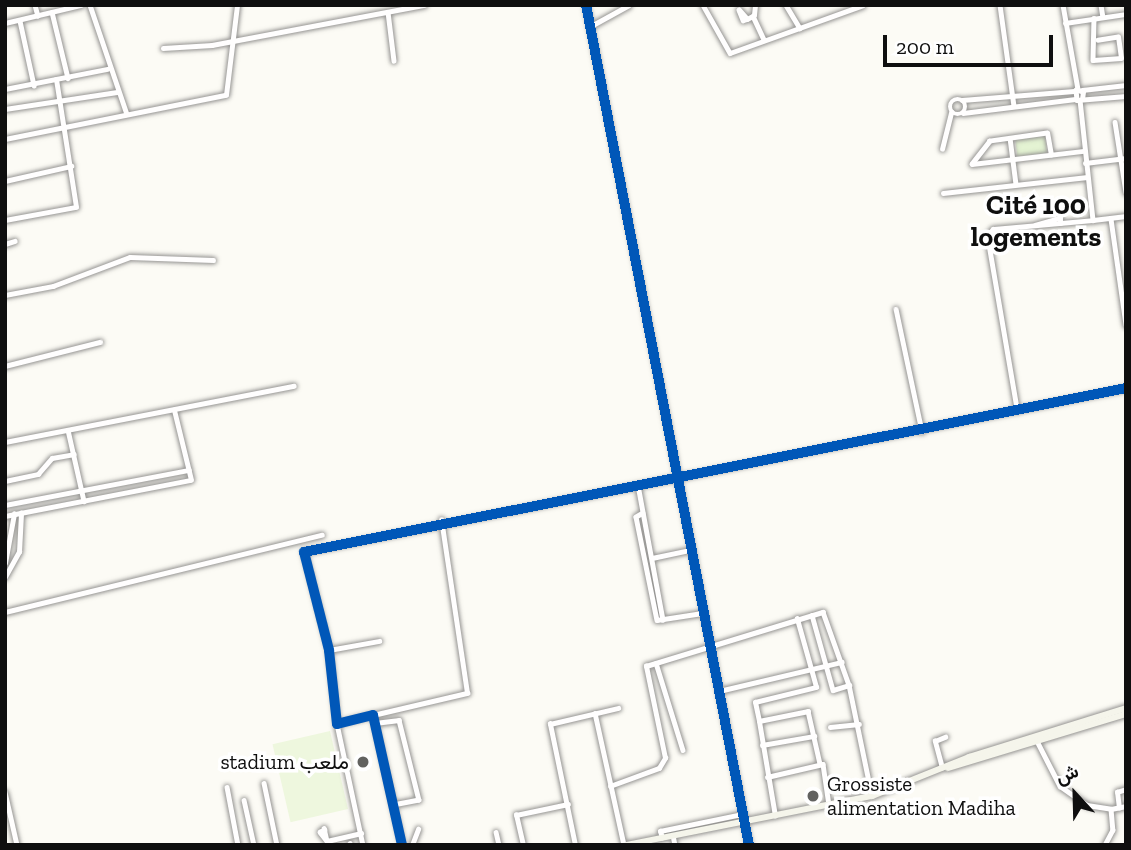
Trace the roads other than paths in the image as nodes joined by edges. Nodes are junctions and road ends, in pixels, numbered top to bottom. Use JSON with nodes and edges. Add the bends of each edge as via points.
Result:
{"nodes":[{"id":1,"x":35,"y":5,"type":"edge"},
{"id":2,"x":81,"y":5,"type":"edge"},
{"id":3,"x":90,"y":5,"type":"edge"},
{"id":4,"x":237,"y":5,"type":"edge"},
{"id":5,"x":424,"y":5,"type":"edge"},
{"id":6,"x":586,"y":5,"type":"edge"},
{"id":7,"x":629,"y":5,"type":"edge"},
{"id":8,"x":703,"y":5,"type":"edge"},
{"id":9,"x":755,"y":5,"type":"edge"},
{"id":10,"x":786,"y":5,"type":"edge"},
{"id":11,"x":863,"y":5,"type":"edge"},
{"id":12,"x":1000,"y":5,"type":"edge"},
{"id":13,"x":1063,"y":5,"type":"edge"},
{"id":14,"x":1101,"y":5,"type":"edge"},
{"id":15,"x":52,"y":12,"type":"junction"},
{"id":16,"x":388,"y":12,"type":"junction"},
{"id":17,"x":1126,"y":14,"type":"edge"},
{"id":18,"x":38,"y":16,"type":"junction"},
{"id":19,"x":753,"y":16,"type":"junction"},
{"id":20,"x":1104,"y":17,"type":"junction"},
{"id":21,"x":747,"y":19,"type":"dead end"},
{"id":22,"x":1094,"y":19,"type":"junction"},
{"id":23,"x":20,"y":21,"type":"junction"},
{"id":24,"x":5,"y":23,"type":"edge"},
{"id":25,"x":1065,"y":23,"type":"junction"},
{"id":26,"x":591,"y":26,"type":"junction"},
{"id":27,"x":800,"y":28,"type":"junction"},
{"id":28,"x":233,"y":39,"type":"junction"},
{"id":29,"x":764,"y":40,"type":"junction"},
{"id":30,"x":1098,"y":40,"type":"junction"},
{"id":31,"x":163,"y":48,"type":"dead end"},
{"id":32,"x":394,"y":61,"type":"dead end"},
{"id":33,"x":107,"y":69,"type":"junction"},
{"id":34,"x":68,"y":78,"type":"junction"},
{"id":35,"x":56,"y":80,"type":"junction"},
{"id":36,"x":34,"y":85,"type":"junction"},
{"id":37,"x":1126,"y":85,"type":"edge"},
{"id":38,"x":5,"y":89,"type":"edge"},
{"id":39,"x":1078,"y":90,"type":"junction"},
{"id":40,"x":117,"y":92,"type":"junction"},
{"id":41,"x":1126,"y":96,"type":"edge"},
{"id":42,"x":1014,"y":98,"type":"junction"},
{"id":43,"x":1079,"y":99,"type":"junction"},
{"id":44,"x":962,"y":100,"type":"junction"},
{"id":45,"x":61,"y":102,"type":"junction"},
{"id":46,"x":1014,"y":106,"type":"junction"},
{"id":47,"x":5,"y":109,"type":"edge"},
{"id":48,"x":951,"y":111,"type":"junction"},
{"id":49,"x":963,"y":113,"type":"junction"},
{"id":50,"x":127,"y":114,"type":"junction"},
{"id":51,"x":1115,"y":122,"type":"dead end"},
{"id":52,"x":65,"y":126,"type":"junction"},
{"id":53,"x":1010,"y":138,"type":"junction"},
{"id":54,"x":5,"y":139,"type":"edge"},
{"id":55,"x":942,"y":149,"type":"dead end"},
{"id":56,"x":1083,"y":151,"type":"junction"},
{"id":57,"x":1051,"y":155,"type":"junction"},
{"id":58,"x":1013,"y":159,"type":"junction"},
{"id":59,"x":1123,"y":159,"type":"edge"},
{"id":60,"x":1085,"y":163,"type":"junction"},
{"id":61,"x":71,"y":166,"type":"junction"},
{"id":62,"x":1087,"y":177,"type":"junction"},
{"id":63,"x":5,"y":181,"type":"edge"},
{"id":64,"x":1016,"y":184,"type":"junction"},
{"id":65,"x":943,"y":192,"type":"dead end"},
{"id":66,"x":1126,"y":192,"type":"edge"},
{"id":67,"x":1126,"y":216,"type":"edge"},
{"id":68,"x":1111,"y":218,"type":"junction"},
{"id":69,"x":5,"y":220,"type":"edge"},
{"id":70,"x":1093,"y":220,"type":"junction"},
{"id":71,"x":15,"y":242,"type":"dead end"},
{"id":72,"x":5,"y":244,"type":"edge"},
{"id":73,"x":213,"y":260,"type":"dead end"},
{"id":74,"x":1126,"y":276,"type":"edge"},
{"id":75,"x":1119,"y":278,"type":"junction"},
{"id":76,"x":5,"y":295,"type":"edge"},
{"id":77,"x":896,"y":309,"type":"dead end"},
{"id":78,"x":1126,"y":325,"type":"edge"},
{"id":79,"x":100,"y":342,"type":"dead end"},
{"id":80,"x":5,"y":366,"type":"edge"},
{"id":81,"x":294,"y":386,"type":"dead end"},
{"id":82,"x":1126,"y":388,"type":"edge"},
{"id":83,"x":174,"y":410,"type":"junction"},
{"id":84,"x":1017,"y":411,"type":"junction"},
{"id":85,"x":68,"y":430,"type":"junction"},
{"id":86,"x":922,"y":431,"type":"junction"},
{"id":87,"x":5,"y":442,"type":"edge"},
{"id":88,"x":74,"y":454,"type":"junction"},
{"id":89,"x":189,"y":470,"type":"junction"},
{"id":90,"x":677,"y":478,"type":"junction"},
{"id":91,"x":5,"y":481,"type":"edge"},
{"id":92,"x":638,"y":485,"type":"junction"},
{"id":93,"x":82,"y":490,"type":"junction"},
{"id":94,"x":84,"y":501,"type":"junction"},
{"id":95,"x":5,"y":505,"type":"edge"},
{"id":96,"x":21,"y":513,"type":"junction"},
{"id":97,"x":643,"y":513,"type":"junction"},
{"id":98,"x":14,"y":514,"type":"junction"},
{"id":99,"x":5,"y":516,"type":"edge"},
{"id":100,"x":441,"y":520,"type":"junction"},
{"id":101,"x":322,"y":535,"type":"dead end"},
{"id":102,"x":691,"y":550,"type":"junction"},
{"id":103,"x":652,"y":558,"type":"junction"},
{"id":104,"x":5,"y":564,"type":"edge"},
{"id":105,"x":5,"y":577,"type":"edge"},
{"id":106,"x":5,"y":612,"type":"edge"},
{"id":107,"x":703,"y":612,"type":"junction"},
{"id":108,"x":812,"y":615,"type":"junction"},
{"id":109,"x":797,"y":619,"type":"junction"},
{"id":110,"x":663,"y":620,"type":"junction"},
{"id":111,"x":379,"y":641,"type":"dead end"},
{"id":112,"x":710,"y":647,"type":"junction"},
{"id":113,"x":329,"y":650,"type":"junction"},
{"id":114,"x":842,"y":662,"type":"junction"},
{"id":115,"x":656,"y":663,"type":"junction"},
{"id":116,"x":828,"y":667,"type":"junction"},
{"id":117,"x":812,"y":671,"type":"junction"},
{"id":118,"x":849,"y":685,"type":"junction"},
{"id":119,"x":719,"y":691,"type":"junction"},
{"id":120,"x":618,"y":708,"type":"dead end"},
{"id":121,"x":1126,"y":708,"type":"edge"},
{"id":122,"x":595,"y":713,"type":"junction"},
{"id":123,"x":1126,"y":714,"type":"edge"},
{"id":124,"x":373,"y":715,"type":"junction"},
{"id":125,"x":759,"y":721,"type":"junction"},
{"id":126,"x":375,"y":723,"type":"junction"},
{"id":127,"x":337,"y":724,"type":"junction"},
{"id":128,"x":859,"y":724,"type":"junction"},
{"id":129,"x":830,"y":727,"type":"dead end"},
{"id":130,"x":814,"y":736,"type":"junction"},
{"id":131,"x":945,"y":737,"type":"dead end"},
{"id":132,"x":1036,"y":739,"type":"junction"},
{"id":133,"x":762,"y":745,"type":"junction"},
{"id":134,"x":683,"y":750,"type":"dead end"},
{"id":135,"x":820,"y":764,"type":"junction"},
{"id":136,"x":942,"y":769,"type":"junction"},
{"id":137,"x":767,"y":777,"type":"junction"},
{"id":138,"x":264,"y":783,"type":"dead end"},
{"id":139,"x":610,"y":786,"type":"junction"},
{"id":140,"x":227,"y":787,"type":"dead end"},
{"id":141,"x":1126,"y":789,"type":"edge"},
{"id":142,"x":5,"y":792,"type":"edge"},
{"id":143,"x":872,"y":796,"type":"junction"},
{"id":144,"x":244,"y":800,"type":"dead end"},
{"id":145,"x":568,"y":804,"type":"junction"},
{"id":146,"x":393,"y":805,"type":"junction"},
{"id":147,"x":829,"y":805,"type":"junction"},
{"id":148,"x":1126,"y":806,"type":"edge"},
{"id":149,"x":1119,"y":808,"type":"junction"},
{"id":150,"x":1111,"y":809,"type":"junction"},
{"id":151,"x":742,"y":814,"type":"junction"},
{"id":152,"x":775,"y":816,"type":"junction"},
{"id":153,"x":744,"y":822,"type":"junction"},
{"id":154,"x":418,"y":829,"type":"dead end"},
{"id":155,"x":324,"y":830,"type":"dead end"},
{"id":156,"x":496,"y":832,"type":"dead end"},
{"id":157,"x":361,"y":833,"type":"junction"},
{"id":158,"x":673,"y":835,"type":"junction"},
{"id":159,"x":662,"y":838,"type":"junction"},
{"id":160,"x":747,"y":844,"type":"edge"},
{"id":161,"x":17,"y":845,"type":"edge"},
{"id":162,"x":238,"y":845,"type":"edge"},
{"id":163,"x":254,"y":845,"type":"edge"},
{"id":164,"x":277,"y":845,"type":"edge"},
{"id":165,"x":363,"y":845,"type":"edge"},
{"id":166,"x":402,"y":845,"type":"edge"},
{"id":167,"x":412,"y":845,"type":"edge"},
{"id":168,"x":499,"y":845,"type":"edge"},
{"id":169,"x":523,"y":845,"type":"edge"},
{"id":170,"x":576,"y":845,"type":"edge"},
{"id":171,"x":625,"y":845,"type":"edge"},
{"id":172,"x":676,"y":845,"type":"edge"},
{"id":173,"x":1105,"y":845,"type":"edge"}],
"edges":[{"from":1,"to":18,"type":"street"},
{"from":2,"to":15,"type":"street"},
{"from":3,"to":33,"type":"street"},
{"from":4,"to":28,"type":"street"},
{"from":5,"to":16,"type":"street"},
{"from":6,"to":26,"type":"street"},
{"from":7,"to":26,"type":"street"},
{"from":8,"to":29,"type":"street","via":[[723,49],[730,52]]},
{"from":9,"to":19,"type":"street"},
{"from":10,"to":27,"type":"street"},
{"from":11,"to":27,"type":"street"},
{"from":12,"to":42,"type":"street"},
{"from":13,"to":25,"type":"street"},
{"from":14,"to":20,"type":"street"},
{"from":15,"to":18,"type":"street"},
{"from":15,"to":34,"type":"street"},
{"from":16,"to":28,"type":"street"},
{"from":16,"to":32,"type":"street"},
{"from":17,"to":20,"type":"street"},
{"from":18,"to":23,"type":"street"},
{"from":19,"to":21,"type":"street"},
{"from":19,"to":29,"type":"street"},
{"from":20,"to":22,"type":"street"},
{"from":22,"to":25,"type":"street"},
{"from":22,"to":30,"type":"street"},
{"from":23,"to":24,"type":"street"},
{"from":23,"to":36,"type":"street"},
{"from":25,"to":39,"type":"street"},
{"from":26,"to":90,"type":"street"},
{"from":27,"to":29,"type":"street"},
{"from":28,"to":31,"type":"street"},
{"from":28,"to":50,"type":"street","via":[[226,95]]},
{"from":30,"to":30,"type":"street","via":[[1118,37],[1121,58],[1093,60],[1090,41]]},
{"from":33,"to":34,"type":"street"},
{"from":33,"to":40,"type":"street"},
{"from":34,"to":35,"type":"street"},
{"from":35,"to":36,"type":"street"},
{"from":35,"to":45,"type":"street"},
{"from":36,"to":38,"type":"street"},
{"from":37,"to":39,"type":"street"},
{"from":39,"to":42,"type":"street"},
{"from":39,"to":43,"type":"street"},
{"from":39,"to":43,"type":"street"},
{"from":40,"to":45,"type":"street"},
{"from":40,"to":50,"type":"street"},
{"from":41,"to":43,"type":"street"},
{"from":42,"to":44,"type":"street"},
{"from":42,"to":46,"type":"street"},
{"from":43,"to":46,"type":"street"},
{"from":43,"to":56,"type":"street"},
{"from":44,"to":48,"type":"street","via":[[952,102]]},
{"from":44,"to":49,"type":"street"},
{"from":45,"to":47,"type":"street"},
{"from":45,"to":52,"type":"street"},
{"from":46,"to":49,"type":"street"},
{"from":48,"to":49,"type":"street"},
{"from":48,"to":55,"type":"street"},
{"from":50,"to":52,"type":"street"},
{"from":51,"to":59,"type":"street"},
{"from":52,"to":54,"type":"street"},
{"from":52,"to":61,"type":"street"},
{"from":53,"to":57,"type":"street","via":[[1047,133]]},
{"from":53,"to":58,"type":"street"},
{"from":53,"to":58,"type":"street","via":[[989,141],[972,164]]},
{"from":56,"to":57,"type":"street"},
{"from":56,"to":60,"type":"street"},
{"from":57,"to":58,"type":"street"},
{"from":58,"to":64,"type":"street"},
{"from":59,"to":60,"type":"street"},
{"from":59,"to":66,"type":"street"},
{"from":60,"to":62,"type":"street"},
{"from":61,"to":63,"type":"street"},
{"from":61,"to":69,"type":"street","via":[[76,207]]},
{"from":62,"to":64,"type":"street"},
{"from":62,"to":70,"type":"street"},
{"from":64,"to":65,"type":"street"},
{"from":67,"to":68,"type":"street"},
{"from":68,"to":70,"type":"street"},
{"from":68,"to":75,"type":"street"},
{"from":70,"to":84,"type":"street","via":[[1035,225],[987,236]]},
{"from":71,"to":72,"type":"street"},
{"from":73,"to":76,"type":"street","via":[[130,257],[53,286]]},
{"from":74,"to":75,"type":"street"},
{"from":75,"to":78,"type":"street"},
{"from":77,"to":86,"type":"street"},
{"from":79,"to":80,"type":"street"},
{"from":81,"to":83,"type":"street"},
{"from":82,"to":84,"type":"street"},
{"from":83,"to":85,"type":"street"},
{"from":83,"to":89,"type":"street"},
{"from":84,"to":86,"type":"street"},
{"from":85,"to":87,"type":"street"},
{"from":85,"to":88,"type":"street"},
{"from":86,"to":90,"type":"street"},
{"from":88,"to":91,"type":"street","via":[[52,457],[38,474]]},
{"from":88,"to":93,"type":"street"},
{"from":89,"to":93,"type":"street"},
{"from":89,"to":94,"type":"street","via":[[191,480]]},
{"from":90,"to":92,"type":"street"},
{"from":90,"to":102,"type":"street"},
{"from":92,"to":97,"type":"street"},
{"from":92,"to":100,"type":"street"},
{"from":93,"to":94,"type":"street"},
{"from":93,"to":95,"type":"street"},
{"from":94,"to":96,"type":"street"},
{"from":96,"to":98,"type":"street"},
{"from":96,"to":105,"type":"street","via":[[19,552]]},
{"from":97,"to":103,"type":"street"},
{"from":97,"to":110,"type":"street","via":[[636,517],[657,620]]},
{"from":98,"to":99,"type":"street"},
{"from":98,"to":104,"type":"street"},
{"from":100,"to":113,"type":"street","via":[[304,552]]},
{"from":100,"to":124,"type":"street","via":[[467,693]]},
{"from":101,"to":106,"type":"street"},
{"from":102,"to":103,"type":"street"},
{"from":102,"to":107,"type":"street"},
{"from":103,"to":110,"type":"street"},
{"from":107,"to":110,"type":"street"},
{"from":107,"to":112,"type":"street"},
{"from":108,"to":109,"type":"street"},
{"from":108,"to":114,"type":"street","via":[[829,614]]},
{"from":108,"to":116,"type":"street"},
{"from":109,"to":112,"type":"street"},
{"from":109,"to":117,"type":"street"},
{"from":111,"to":113,"type":"street"},
{"from":112,"to":115,"type":"street"},
{"from":112,"to":119,"type":"street"},
{"from":113,"to":127,"type":"street"},
{"from":114,"to":116,"type":"street"},
{"from":114,"to":118,"type":"street"},
{"from":115,"to":134,"type":"street"},
{"from":115,"to":139,"type":"street","via":[[646,666],[663,765]]},
{"from":116,"to":117,"type":"street"},
{"from":116,"to":118,"type":"street","via":[[833,690]]},
{"from":117,"to":119,"type":"street"},
{"from":117,"to":125,"type":"street","via":[[816,687],[755,702]]},
{"from":118,"to":128,"type":"street"},
{"from":119,"to":151,"type":"street"},
{"from":120,"to":122,"type":"street"},
{"from":121,"to":132,"type":"main road"},
{"from":122,"to":139,"type":"street"},
{"from":122,"to":145,"type":"street","via":[[550,724]]},
{"from":123,"to":132,"type":"main road"},
{"from":124,"to":126,"type":"street"},
{"from":124,"to":127,"type":"street"},
{"from":125,"to":130,"type":"street","via":[[808,711]]},
{"from":125,"to":133,"type":"street"},
{"from":126,"to":146,"type":"street"},
{"from":126,"to":146,"type":"street","via":[[399,720],[419,800]]},
{"from":127,"to":157,"type":"street"},
{"from":128,"to":129,"type":"street"},
{"from":128,"to":143,"type":"street"},
{"from":130,"to":133,"type":"street"},
{"from":130,"to":135,"type":"street"},
{"from":131,"to":136,"type":"street","via":[[935,741]]},
{"from":132,"to":136,"type":"main road"},
{"from":132,"to":150,"type":"street","via":[[1059,786],[1087,805]]},
{"from":133,"to":137,"type":"street"},
{"from":135,"to":137,"type":"street"},
{"from":135,"to":147,"type":"street"},
{"from":136,"to":143,"type":"main road"},
{"from":137,"to":152,"type":"street"},
{"from":138,"to":164,"type":"street"},
{"from":139,"to":171,"type":"street"},
{"from":140,"to":162,"type":"street"},
{"from":141,"to":149,"type":"street","via":[[1116,792]]},
{"from":142,"to":161,"type":"street"},
{"from":143,"to":147,"type":"main road"},
{"from":144,"to":163,"type":"street"},
{"from":145,"to":169,"type":"street","via":[[516,815]]},
{"from":145,"to":170,"type":"street"},
{"from":146,"to":166,"type":"street"},
{"from":147,"to":152,"type":"main road"},
{"from":148,"to":149,"type":"street"},
{"from":149,"to":150,"type":"street"},
{"from":150,"to":173,"type":"street","via":[[1114,830]]},
{"from":151,"to":153,"type":"street"},
{"from":151,"to":159,"type":"street","via":[[660,831]]},
{"from":152,"to":153,"type":"main road"},
{"from":153,"to":158,"type":"main road"},
{"from":153,"to":160,"type":"street"},
{"from":154,"to":167,"type":"street"},
{"from":155,"to":157,"type":"street","via":[[327,839]]},
{"from":156,"to":168,"type":"street"},
{"from":157,"to":165,"type":"street"},
{"from":158,"to":159,"type":"main road"},
{"from":158,"to":172,"type":"street"},
{"from":159,"to":171,"type":"main road"}]}
